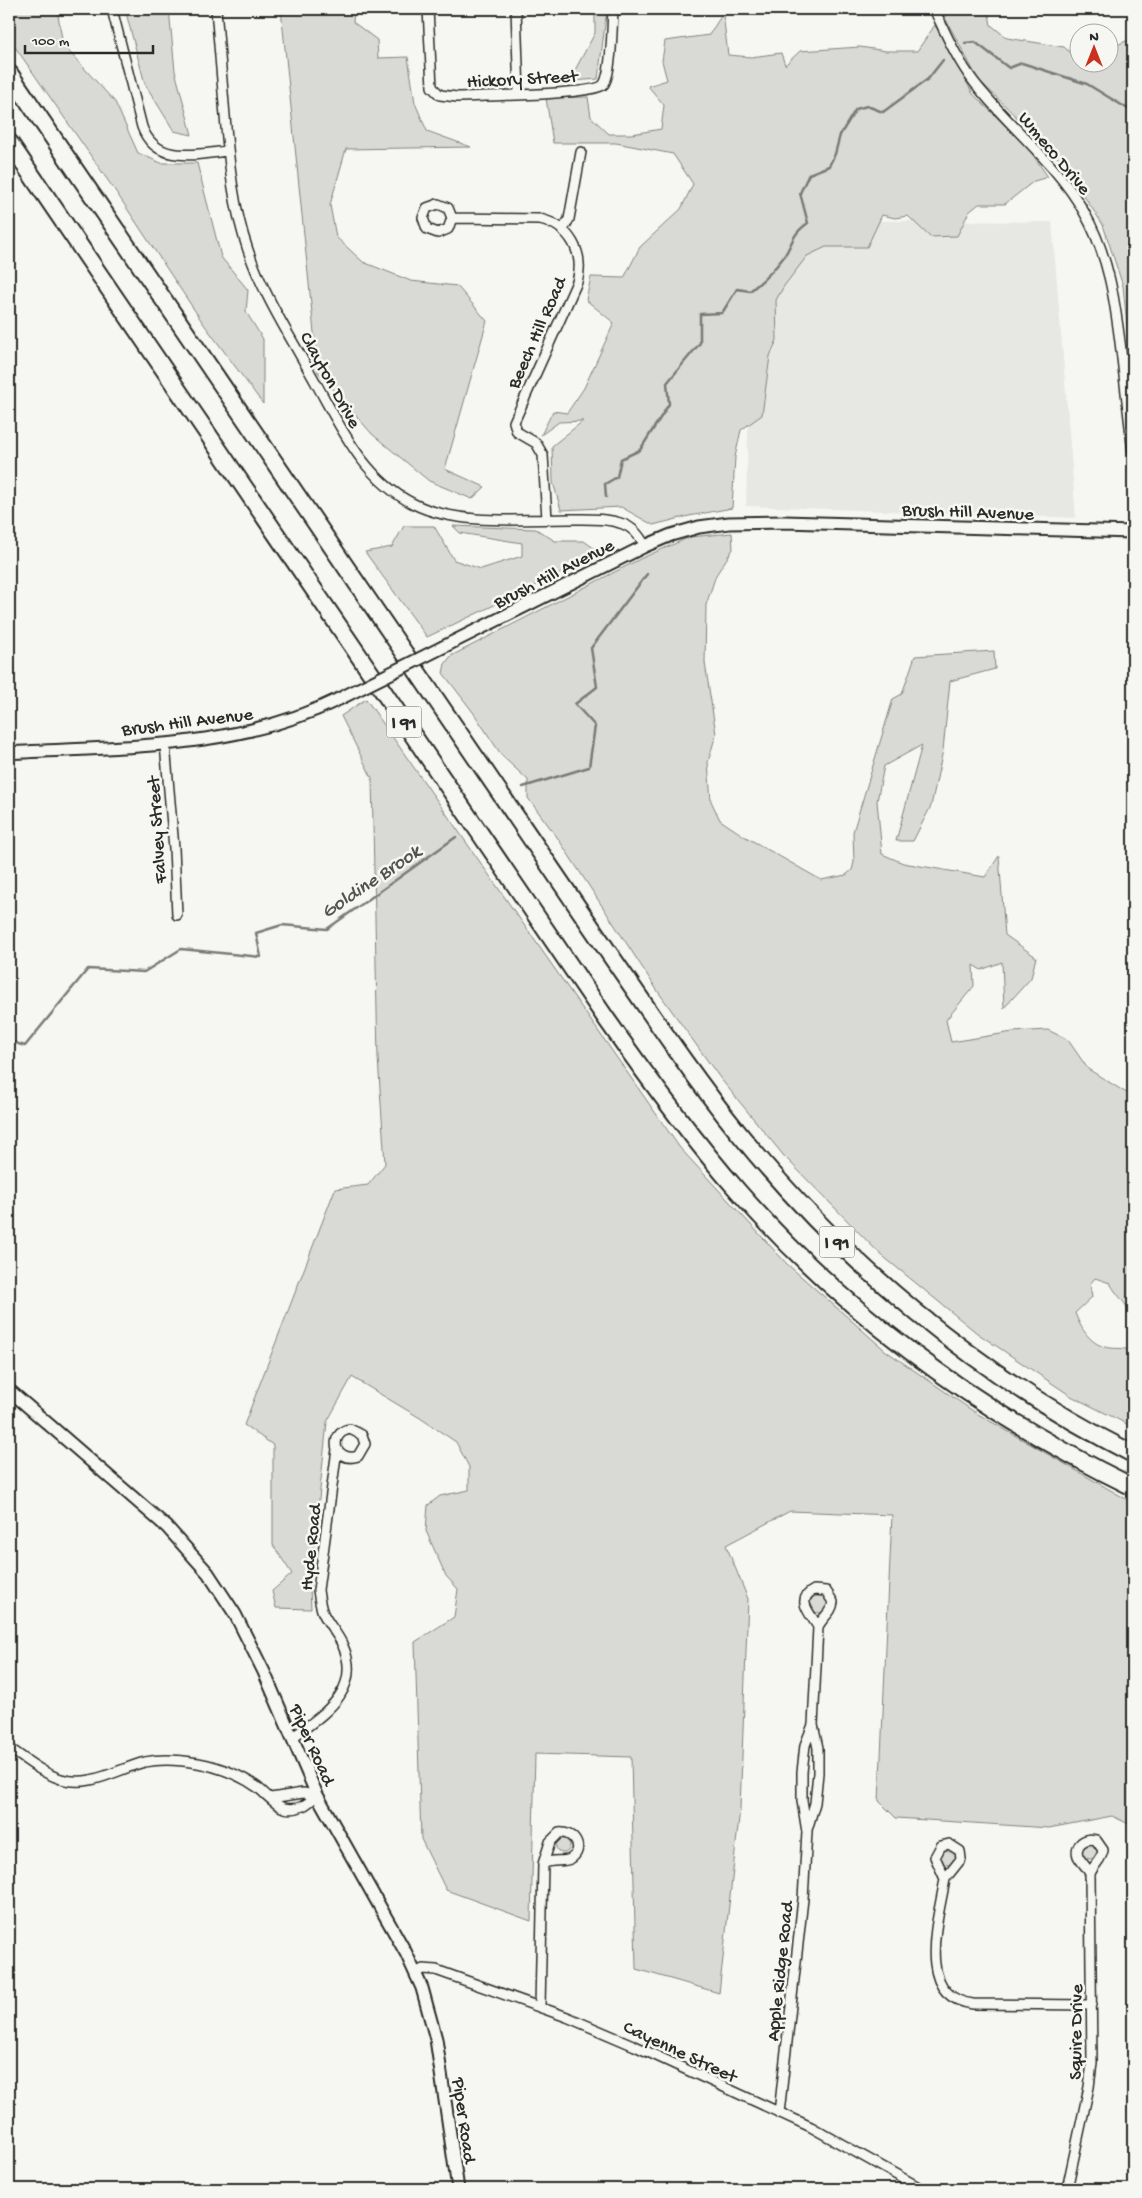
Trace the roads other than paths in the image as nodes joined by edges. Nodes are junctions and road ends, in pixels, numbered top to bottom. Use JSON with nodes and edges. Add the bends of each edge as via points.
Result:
{"nodes":[{"id":1,"x":112,"y":9,"type":"edge"},
{"id":2,"x":216,"y":9,"type":"edge"},
{"id":3,"x":428,"y":9,"type":"edge"},
{"id":4,"x":516,"y":9,"type":"edge"},
{"id":5,"x":613,"y":9,"type":"edge"},
{"id":6,"x":633,"y":9,"type":"edge"},
{"id":7,"x":934,"y":9,"type":"edge"},
{"id":8,"x":9,"y":73,"type":"edge"},
{"id":9,"x":519,"y":94,"type":"junction"},
{"id":10,"x":9,"y":142,"type":"edge"},
{"id":11,"x":228,"y":151,"type":"junction"},
{"id":12,"x":581,"y":152,"type":"dead end"},
{"id":13,"x":452,"y":218,"type":"dead end"},
{"id":14,"x":563,"y":230,"type":"junction"},
{"id":15,"x":1133,"y":452,"type":"edge"},
{"id":16,"x":547,"y":519,"type":"junction"},
{"id":17,"x":1133,"y":532,"type":"edge"},
{"id":18,"x":645,"y":546,"type":"junction"},
{"id":19,"x":165,"y":744,"type":"junction"},
{"id":20,"x":9,"y":753,"type":"edge"},
{"id":21,"x":177,"y":915,"type":"dead end"},
{"id":22,"x":9,"y":1390,"type":"edge"},
{"id":23,"x":1036,"y":1399,"type":"junction"},
{"id":24,"x":1133,"y":1441,"type":"edge"},
{"id":25,"x":337,"y":1449,"type":"dead end"},
{"id":26,"x":1133,"y":1454,"type":"edge"},
{"id":27,"x":1133,"y":1488,"type":"edge"},
{"id":28,"x":818,"y":1627,"type":"dead end"},
{"id":29,"x":813,"y":1726,"type":"junction"},
{"id":30,"x":292,"y":1738,"type":"junction"},
{"id":31,"x":9,"y":1748,"type":"edge"},
{"id":32,"x":802,"y":1772,"type":"junction"},
{"id":33,"x":818,"y":1773,"type":"junction"},
{"id":34,"x":317,"y":1795,"type":"junction"},
{"id":35,"x":271,"y":1798,"type":"junction"},
{"id":36,"x":807,"y":1832,"type":"junction"},
{"id":37,"x":543,"y":1864,"type":"dead end"},
{"id":38,"x":1090,"y":1874,"type":"dead end"},
{"id":39,"x":945,"y":1879,"type":"dead end"},
{"id":40,"x":416,"y":1972,"type":"junction"},
{"id":41,"x":1092,"y":2005,"type":"junction"},
{"id":42,"x":540,"y":2007,"type":"junction"},
{"id":43,"x":779,"y":2113,"type":"junction"},
{"id":44,"x":458,"y":2189,"type":"edge"},
{"id":45,"x":922,"y":2189,"type":"edge"},
{"id":46,"x":1067,"y":2189,"type":"edge"}],
"edges":[{"from":1,"to":11,"type":"street","via":[[142,127],[151,144],[176,154]]},
{"from":2,"to":11,"type":"street","name":"Clayton Drive"},
{"from":3,"to":9,"type":"street","name":"Hickory Street","via":[[432,87],[440,96]]},
{"from":4,"to":9,"type":"street"},
{"from":5,"to":6,"type":"street"},
{"from":5,"to":9,"type":"street","name":"Hickory Street","via":[[609,67],[604,84],[596,90]]},
{"from":7,"to":15,"type":"street","name":"Wmeco Drive","via":[[973,80],[1041,154],[1073,194],[1093,228],[1114,293]]},
{"from":8,"to":23,"type":"highway","number":"I 91","via":[[600,940],[720,1108],[788,1190],[865,1268],[942,1333]]},
{"from":10,"to":27,"type":"highway","number":"I 91","via":[[605,1017],[703,1149],[803,1259],[897,1342],[999,1414]]},
{"from":11,"to":16,"type":"street","name":"Clayton Drive","via":[[238,215],[255,268],[341,430],[372,472],[414,505],[440,513],[479,518]]},
{"from":12,"to":14,"type":"street","via":[[569,219]]},
{"from":13,"to":14,"type":"street","via":[[536,218]]},
{"from":14,"to":16,"type":"street","name":"Beech Hill Road","via":[[577,251],[578,278],[513,424],[517,432],[534,441],[543,454]]},
{"from":16,"to":18,"type":"street","name":"Clayton Drive","via":[[595,519],[620,523],[634,530]]},
{"from":17,"to":18,"type":"street","name":"Brush Hill Avenue","via":[[744,522],[685,531]]},
{"from":18,"to":19,"type":"street","name":"Brush Hill Avenue","bridge":true,"via":[[299,717],[230,736]]},
{"from":19,"to":20,"type":"street","name":"Brush Hill Avenue"},
{"from":19,"to":21,"type":"street","name":"Falvey Street"},
{"from":22,"to":30,"type":"street","name":"Piper Road","via":[[155,1515],[199,1561],[235,1614]]},
{"from":23,"to":24,"type":"highway"},
{"from":23,"to":26,"type":"highway","number":"I 91"},
{"from":25,"to":30,"type":"street","name":"Hyde Road","via":[[318,1590],[323,1612],[343,1645],[348,1677],[332,1707]]},
{"from":28,"to":29,"type":"street","name":"Apple Ridge Road"},
{"from":29,"to":32,"type":"street","name":"Apple Ridge Road","via":[[807,1736]]},
{"from":29,"to":33,"type":"street","name":"Apple Ridge Road","via":[[818,1748]]},
{"from":30,"to":34,"type":"street","name":"Piper Road"},
{"from":31,"to":35,"type":"street","via":[[47,1773],[73,1781],[94,1779],[150,1761],[194,1762],[237,1776]]},
{"from":32,"to":33,"type":"street"},
{"from":32,"to":36,"type":"street","name":"Apple Ridge Road"},
{"from":33,"to":36,"type":"street","name":"Apple Ridge Road","via":[[815,1803]]},
{"from":34,"to":35,"type":"street","via":[[303,1793]]},
{"from":34,"to":35,"type":"street","via":[[307,1804],[295,1808],[280,1806]]},
{"from":34,"to":40,"type":"street","name":"Piper Road"},
{"from":36,"to":43,"type":"street","name":"Apple Ridge Road","via":[[800,1931]]},
{"from":37,"to":42,"type":"street"},
{"from":38,"to":41,"type":"street","name":"Squire Drive"},
{"from":39,"to":41,"type":"street","via":[[934,1954],[938,1981],[947,1993],[958,2001],[972,2004]]},
{"from":40,"to":42,"type":"street","name":"Cayenne Street","via":[[436,1970]]},
{"from":40,"to":44,"type":"street","name":"Piper Road","via":[[436,2039]]},
{"from":41,"to":46,"type":"street","name":"Squire Drive","via":[[1090,2087]]},
{"from":42,"to":43,"type":"street","name":"Cayenne Street","via":[[635,2046]]},
{"from":43,"to":45,"type":"street","name":"Cayenne Street","via":[[828,2135]]}]}
